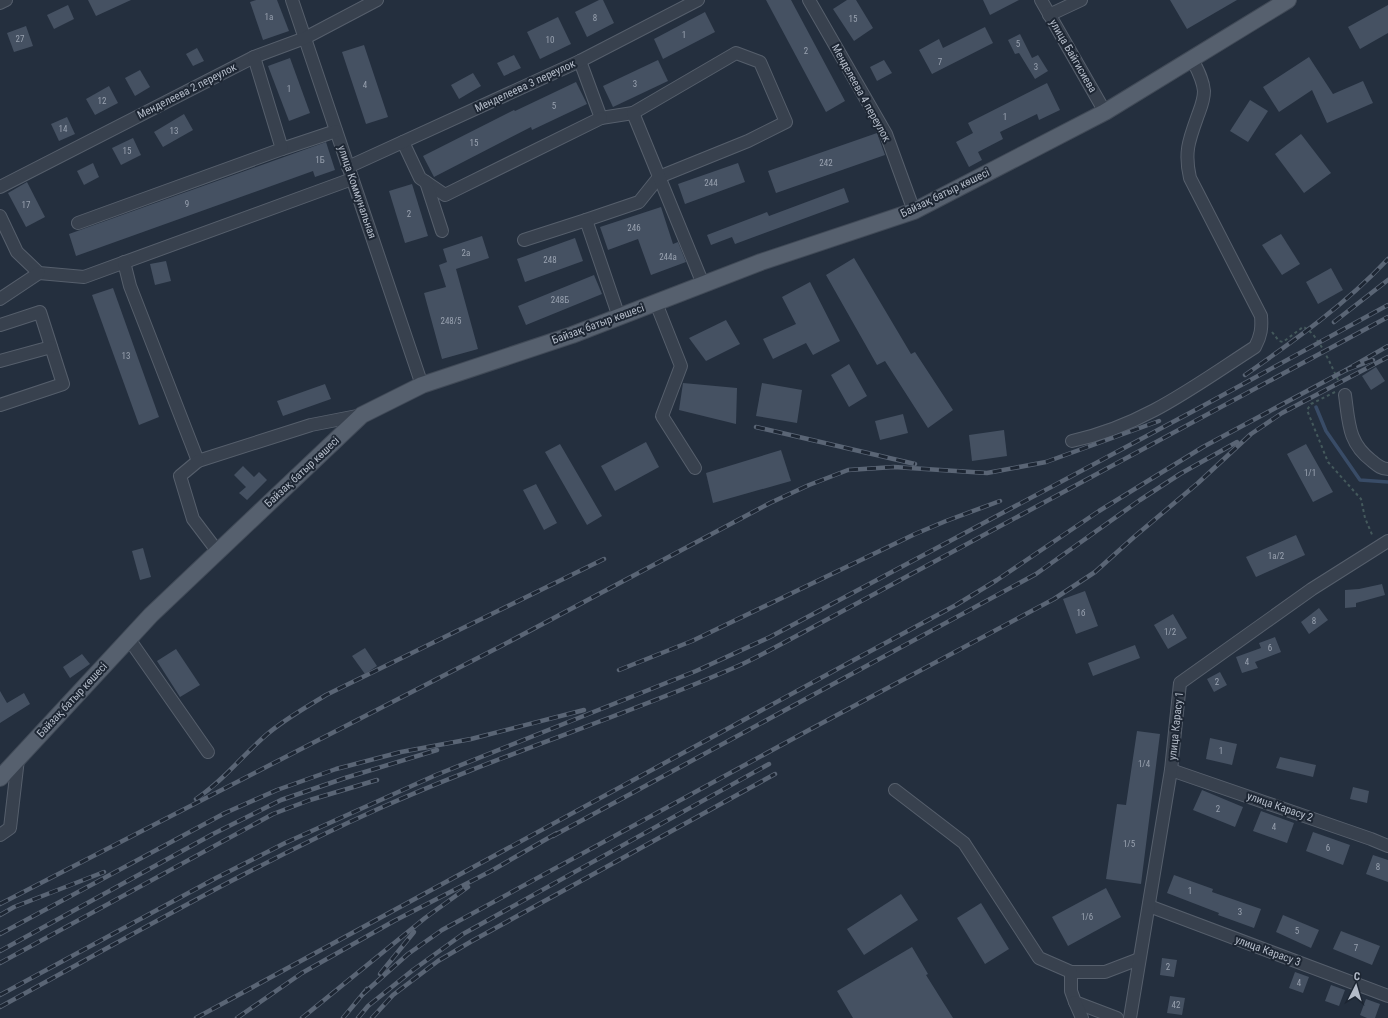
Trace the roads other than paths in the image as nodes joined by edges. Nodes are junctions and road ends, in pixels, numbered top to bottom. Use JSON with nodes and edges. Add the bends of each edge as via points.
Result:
{"nodes":[{"id":1,"x":6,"y":0,"type":"edge"},
{"id":2,"x":292,"y":0,"type":"edge"},
{"id":3,"x":377,"y":0,"type":"edge"},
{"id":4,"x":698,"y":0,"type":"edge"},
{"id":5,"x":809,"y":0,"type":"edge"},
{"id":6,"x":1041,"y":0,"type":"edge"},
{"id":7,"x":1081,"y":0,"type":"edge"},
{"id":8,"x":1288,"y":0,"type":"edge"},
{"id":9,"x":0,"y":3,"type":"edge"},
{"id":10,"x":1049,"y":15,"type":"junction"},
{"id":11,"x":305,"y":38,"type":"junction"},
{"id":12,"x":254,"y":57,"type":"junction"},
{"id":13,"x":1192,"y":59,"type":"junction"},
{"id":14,"x":580,"y":61,"type":"junction"},
{"id":15,"x":1106,"y":112,"type":"junction"},
{"id":16,"x":633,"y":113,"type":"junction"},
{"id":17,"x":601,"y":118,"type":"junction"},
{"id":18,"x":336,"y":131,"type":"junction"},
{"id":19,"x":403,"y":142,"type":"junction"},
{"id":20,"x":282,"y":149,"type":"junction"},
{"id":21,"x":348,"y":167,"type":"junction"},
{"id":22,"x":659,"y":177,"type":"junction"},
{"id":23,"x":352,"y":179,"type":"junction"},
{"id":24,"x":426,"y":182,"type":"junction"},
{"id":25,"x":0,"y":187,"type":"edge"},
{"id":26,"x":914,"y":211,"type":"junction"},
{"id":27,"x":0,"y":216,"type":"edge"},
{"id":28,"x":586,"y":220,"type":"junction"},
{"id":29,"x":78,"y":223,"type":"dead end"},
{"id":30,"x":442,"y":231,"type":"dead end"},
{"id":31,"x":524,"y":240,"type":"dead end"},
{"id":32,"x":124,"y":262,"type":"junction"},
{"id":33,"x":39,"y":273,"type":"junction"},
{"id":34,"x":703,"y":284,"type":"junction"},
{"id":35,"x":0,"y":299,"type":"edge"},
{"id":36,"x":656,"y":303,"type":"junction"},
{"id":37,"x":619,"y":317,"type":"junction"},
{"id":38,"x":0,"y":326,"type":"edge"},
{"id":39,"x":51,"y":347,"type":"junction"},
{"id":40,"x":0,"y":361,"type":"edge"},
{"id":41,"x":422,"y":385,"type":"junction"},
{"id":42,"x":1343,"y":392,"type":"road end"},
{"id":43,"x":0,"y":405,"type":"edge"},
{"id":44,"x":362,"y":415,"type":"junction"},
{"id":45,"x":1072,"y":441,"type":"dead end"},
{"id":46,"x":198,"y":461,"type":"junction"},
{"id":47,"x":695,"y":468,"type":"dead end"},
{"id":48,"x":1388,"y":469,"type":"edge"},
{"id":49,"x":1388,"y":541,"type":"edge"},
{"id":50,"x":218,"y":552,"type":"junction"},
{"id":51,"x":129,"y":639,"type":"junction"},
{"id":52,"x":208,"y":752,"type":"dead end"},
{"id":53,"x":18,"y":758,"type":"junction"},
{"id":54,"x":1171,"y":770,"type":"junction"},
{"id":55,"x":0,"y":778,"type":"edge"},
{"id":56,"x":895,"y":790,"type":"dead end"},
{"id":57,"x":0,"y":835,"type":"edge"},
{"id":58,"x":1388,"y":846,"type":"edge"},
{"id":59,"x":1149,"y":906,"type":"junction"},
{"id":60,"x":1139,"y":959,"type":"junction"},
{"id":61,"x":1071,"y":972,"type":"junction"},
{"id":62,"x":1388,"y":996,"type":"edge"},
{"id":63,"x":1075,"y":1002,"type":"junction"},
{"id":64,"x":1082,"y":1018,"type":"edge"},
{"id":65,"x":1117,"y":1018,"type":"edge"},
{"id":66,"x":1130,"y":1018,"type":"edge"}],
"edges":[{"from":1,"to":9,"type":"street"},
{"from":2,"to":11,"type":"street","name":"улица Коммунальная"},
{"from":3,"to":11,"type":"street","name":"Менделеева 2 переулок"},
{"from":4,"to":14,"type":"street","name":"Менделеева 3 переулок"},
{"from":5,"to":26,"type":"street","name":"Менделеева 4 переулок","via":[[886,134]]},
{"from":6,"to":10,"type":"street","name":"улица Байгисиева"},
{"from":7,"to":10,"type":"street"},
{"from":8,"to":13,"type":"main road","name":"Байзақ батыр көшесі"},
{"from":10,"to":15,"type":"street","name":"улица Байгисиева"},
{"from":11,"to":12,"type":"street","name":"Менделеева 2 переулок"},
{"from":11,"to":18,"type":"street","name":"улица Коммунальная"},
{"from":12,"to":20,"type":"street"},
{"from":12,"to":25,"type":"street","name":"Менделеева 2 переулок"},
{"from":13,"to":15,"type":"main road","name":"Байзақ батыр көшесі"},
{"from":13,"to":45,"type":"street","via":[[1204,90],[1203,102],[1188,144],[1186,158],[1190,178],[1261,316],[1261,333],[1255,347],[1145,416],[1109,431]]},
{"from":14,"to":17,"type":"street"},
{"from":14,"to":19,"type":"street","name":"Менделеева 3 переулок"},
{"from":15,"to":26,"type":"main road","name":"Байзақ батыр көшесі"},
{"from":16,"to":17,"type":"street"},
{"from":16,"to":22,"type":"street"},
{"from":16,"to":22,"type":"street","via":[[736,53],[760,62],[786,122],[748,141]]},
{"from":17,"to":24,"type":"street","via":[[444,195]]},
{"from":18,"to":20,"type":"street"},
{"from":18,"to":21,"type":"street","name":"улица Коммунальная"},
{"from":19,"to":21,"type":"street","name":"Менделеева 3 переулок"},
{"from":19,"to":24,"type":"street","via":[[420,178]]},
{"from":20,"to":29,"type":"street"},
{"from":21,"to":23,"type":"street","name":"улица Коммунальная"},
{"from":22,"to":28,"type":"street","via":[[639,202]]},
{"from":22,"to":34,"type":"street"},
{"from":23,"to":32,"type":"street"},
{"from":23,"to":41,"type":"street","name":"улица Коммунальная"},
{"from":24,"to":30,"type":"street"},
{"from":26,"to":34,"type":"main road","name":"Байзақ батыр көшесі"},
{"from":27,"to":33,"type":"street","via":[[17,252]]},
{"from":28,"to":31,"type":"street"},
{"from":28,"to":37,"type":"street"},
{"from":32,"to":33,"type":"street","via":[[84,277]]},
{"from":32,"to":46,"type":"street","via":[[130,286]]},
{"from":33,"to":35,"type":"street"},
{"from":34,"to":36,"type":"main road","name":"Байзақ батыр көшесі"},
{"from":36,"to":37,"type":"main road","name":"Байзақ батыр көшесі"},
{"from":36,"to":47,"type":"street","via":[[681,366],[662,416]]},
{"from":37,"to":41,"type":"main road","name":"Байзақ батыр көшесі"},
{"from":38,"to":39,"type":"street","via":[[40,312]]},
{"from":39,"to":40,"type":"street"},
{"from":39,"to":43,"type":"street","via":[[63,384]]},
{"from":41,"to":44,"type":"main road","name":"Байзақ батыр көшесі"},
{"from":42,"to":48,"type":"street","via":[[1350,434],[1363,454],[1383,469]]},
{"from":44,"to":46,"type":"street","via":[[311,425]]},
{"from":44,"to":50,"type":"main road","name":"Байзақ батыр көшесі"},
{"from":46,"to":50,"type":"street","via":[[180,476],[193,519]]},
{"from":49,"to":54,"type":"street","name":"улица Карасу 1","via":[[1312,589],[1180,682]]},
{"from":50,"to":51,"type":"main road","name":"Байзақ батыр көшесі"},
{"from":51,"to":52,"type":"street"},
{"from":51,"to":53,"type":"main road","name":"Байзақ батыр көшесі"},
{"from":53,"to":55,"type":"main road","name":"Байзақ батыр көшесі"},
{"from":53,"to":57,"type":"street","via":[[10,828]]},
{"from":54,"to":58,"type":"street","name":"улица Карасу 2"},
{"from":54,"to":59,"type":"street","name":"улица Карасу 1"},
{"from":56,"to":61,"type":"street","via":[[964,843],[1039,958]]},
{"from":59,"to":60,"type":"street","name":"улица Карасу 1"},
{"from":59,"to":62,"type":"street","name":"улица Карасу 3"},
{"from":60,"to":61,"type":"street","via":[[1105,972]]},
{"from":60,"to":66,"type":"street","name":"улица Карасу 1"},
{"from":61,"to":63,"type":"street","via":[[1071,991]]},
{"from":63,"to":64,"type":"street"},
{"from":63,"to":65,"type":"street"}]}
